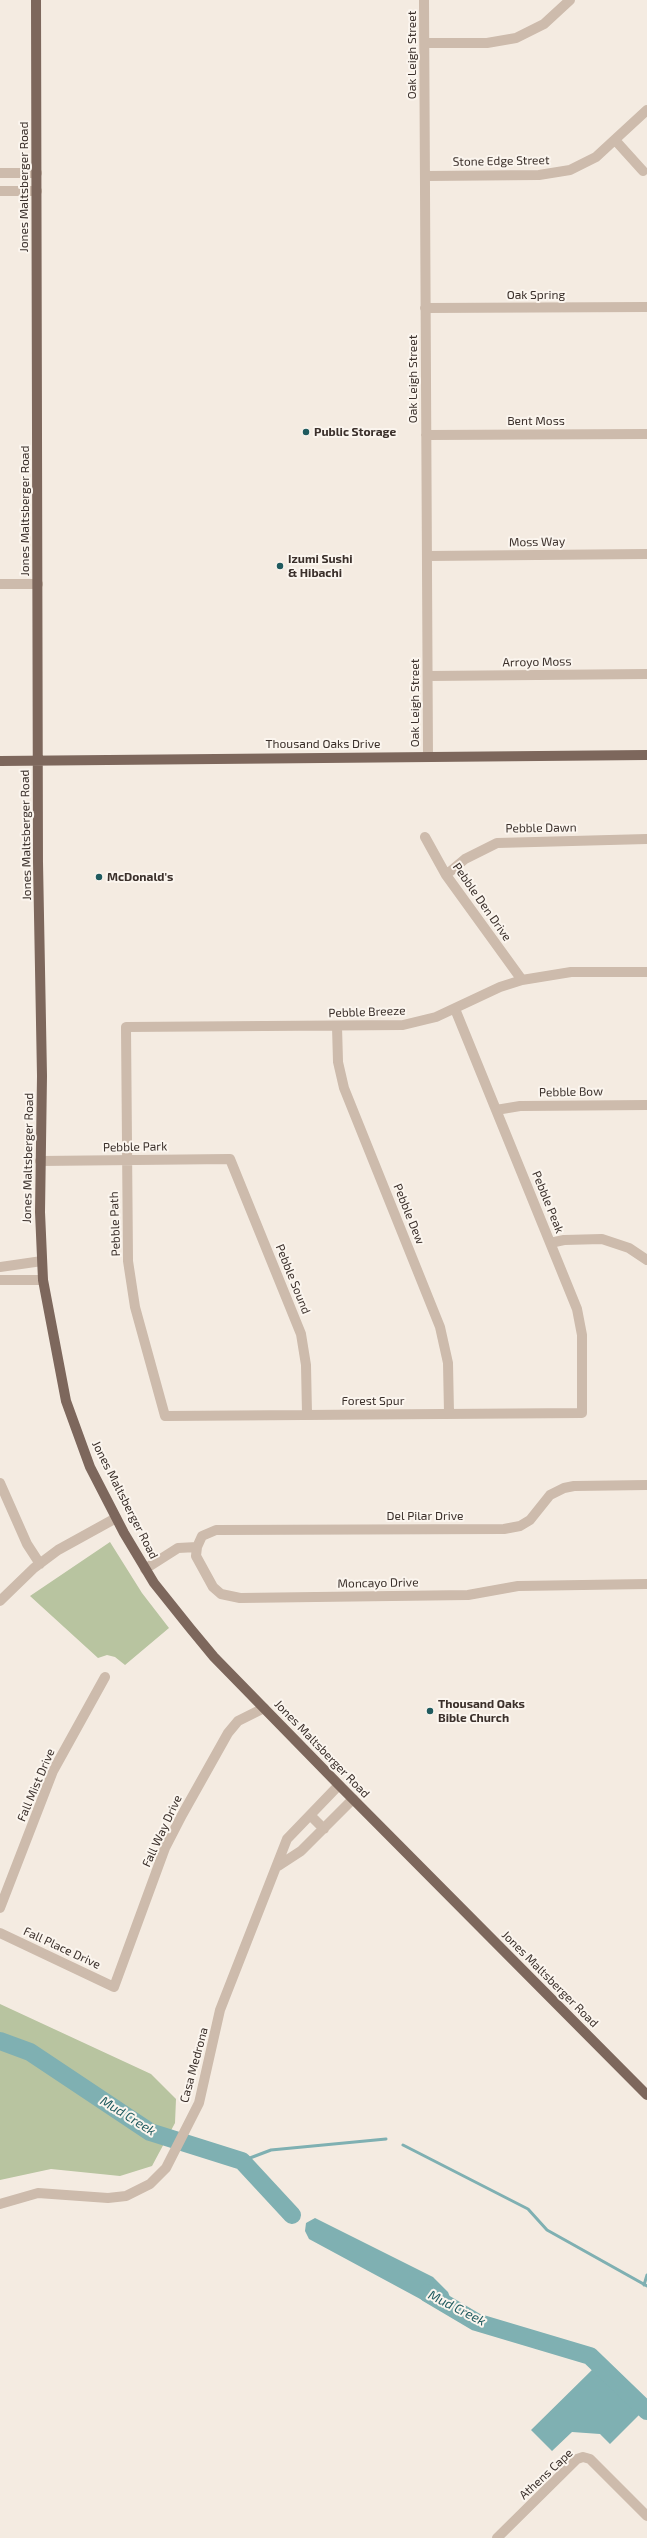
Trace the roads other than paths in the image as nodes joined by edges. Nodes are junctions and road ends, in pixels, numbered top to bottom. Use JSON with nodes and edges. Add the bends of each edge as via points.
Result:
{"nodes":[{"id":1,"x":36,"y":0,"type":"edge"},
{"id":2,"x":424,"y":0,"type":"edge"},
{"id":3,"x":570,"y":0,"type":"edge"},
{"id":4,"x":424,"y":43,"type":"junction"},
{"id":5,"x":647,"y":110,"type":"edge"},
{"id":6,"x":615,"y":140,"type":"junction"},
{"id":7,"x":643,"y":171,"type":"dead end"},
{"id":8,"x":37,"y":173,"type":"junction"},
{"id":9,"x":0,"y":174,"type":"edge"},
{"id":10,"x":426,"y":176,"type":"junction"},
{"id":11,"x":0,"y":191,"type":"edge"},
{"id":12,"x":37,"y":191,"type":"junction"},
{"id":13,"x":647,"y":307,"type":"edge"},
{"id":14,"x":426,"y":308,"type":"junction"},
{"id":15,"x":647,"y":434,"type":"edge"},
{"id":16,"x":426,"y":435,"type":"junction"},
{"id":17,"x":647,"y":554,"type":"edge"},
{"id":18,"x":427,"y":556,"type":"junction"},
{"id":19,"x":0,"y":584,"type":"edge"},
{"id":20,"x":38,"y":584,"type":"junction"},
{"id":21,"x":647,"y":674,"type":"edge"},
{"id":22,"x":428,"y":676,"type":"junction"},
{"id":23,"x":647,"y":755,"type":"edge"},
{"id":24,"x":428,"y":757,"type":"junction"},
{"id":25,"x":39,"y":760,"type":"junction"},
{"id":26,"x":0,"y":761,"type":"edge"},
{"id":27,"x":425,"y":837,"type":"dead end"},
{"id":28,"x":647,"y":840,"type":"edge"},
{"id":29,"x":446,"y":875,"type":"junction"},
{"id":30,"x":647,"y":972,"type":"edge"},
{"id":31,"x":522,"y":980,"type":"junction"},
{"id":32,"x":455,"y":1009,"type":"junction"},
{"id":33,"x":337,"y":1026,"type":"junction"},
{"id":34,"x":126,"y":1027,"type":"joint"},
{"id":35,"x":647,"y":1105,"type":"edge"},
{"id":36,"x":496,"y":1110,"type":"junction"},
{"id":37,"x":230,"y":1159,"type":"joint"},
{"id":38,"x":40,"y":1161,"type":"junction"},
{"id":39,"x":126,"y":1161,"type":"junction"},
{"id":40,"x":550,"y":1243,"type":"junction"},
{"id":41,"x":647,"y":1260,"type":"edge"},
{"id":42,"x":42,"y":1261,"type":"junction"},
{"id":43,"x":0,"y":1268,"type":"edge"},
{"id":44,"x":0,"y":1280,"type":"edge"},
{"id":45,"x":43,"y":1280,"type":"junction"},
{"id":46,"x":449,"y":1413,"type":"junction"},
{"id":47,"x":582,"y":1413,"type":"joint"},
{"id":48,"x":307,"y":1414,"type":"junction"},
{"id":49,"x":165,"y":1416,"type":"joint"},
{"id":50,"x":0,"y":1483,"type":"edge"},
{"id":51,"x":647,"y":1485,"type":"edge"},
{"id":52,"x":116,"y":1518,"type":"junction"},
{"id":53,"x":197,"y":1547,"type":"junction"},
{"id":54,"x":40,"y":1564,"type":"junction"},
{"id":55,"x":145,"y":1569,"type":"junction"},
{"id":56,"x":647,"y":1584,"type":"edge"},
{"id":57,"x":0,"y":1601,"type":"edge"},
{"id":58,"x":105,"y":1677,"type":"dead end"},
{"id":59,"x":264,"y":1708,"type":"junction"},
{"id":60,"x":339,"y":1785,"type":"junction"},
{"id":61,"x":353,"y":1799,"type":"junction"},
{"id":62,"x":310,"y":1815,"type":"junction"},
{"id":63,"x":324,"y":1829,"type":"junction"},
{"id":64,"x":278,"y":1866,"type":"junction"},
{"id":65,"x":0,"y":1908,"type":"edge"},
{"id":66,"x":0,"y":1933,"type":"edge"},
{"id":67,"x":114,"y":1987,"type":"joint"},
{"id":68,"x":647,"y":2095,"type":"edge"},
{"id":69,"x":0,"y":2204,"type":"edge"},
{"id":70,"x":647,"y":2516,"type":"edge"},
{"id":71,"x":497,"y":2538,"type":"edge"}],
"edges":[{"from":1,"to":8,"type":"main road","name":"Jones Maltsberger Road"},
{"from":2,"to":4,"type":"street","name":"Oak Leigh Street"},
{"from":3,"to":4,"type":"street","via":[[544,24],[516,38],[487,43]]},
{"from":4,"to":10,"type":"street","name":"Oak Leigh Street"},
{"from":5,"to":6,"type":"street","name":"Stone Edge Street"},
{"from":6,"to":7,"type":"street"},
{"from":6,"to":10,"type":"street","name":"Stone Edge Street","via":[[588,162],[560,173]]},
{"from":8,"to":9,"type":"street"},
{"from":8,"to":12,"type":"main road","name":"Jones Maltsberger Road"},
{"from":10,"to":14,"type":"street","name":"Oak Leigh Street"},
{"from":11,"to":12,"type":"street"},
{"from":12,"to":20,"type":"main road","name":"Jones Maltsberger Road"},
{"from":13,"to":14,"type":"street","name":"Oak Spring"},
{"from":14,"to":16,"type":"street","name":"Oak Leigh Street"},
{"from":15,"to":16,"type":"street","name":"Bent Moss"},
{"from":16,"to":18,"type":"street","name":"Oak Leigh Street"},
{"from":17,"to":18,"type":"street","name":"Moss Way"},
{"from":18,"to":22,"type":"street","name":"Oak Leigh Street"},
{"from":19,"to":20,"type":"street"},
{"from":20,"to":25,"type":"main road","name":"Jones Maltsberger Road"},
{"from":21,"to":22,"type":"street","name":"Arroyo Moss"},
{"from":22,"to":24,"type":"street","name":"Oak Leigh Street"},
{"from":23,"to":24,"type":"main road","name":"Thousand Oaks Drive"},
{"from":24,"to":25,"type":"main road","name":"Thousand Oaks Drive"},
{"from":25,"to":26,"type":"main road","name":"Thousand Oaks Drive"},
{"from":25,"to":38,"type":"main road","name":"Jones Maltsberger Road","via":[[39,987],[42,1076]]},
{"from":27,"to":29,"type":"street","name":"Pebble Den Drive"},
{"from":28,"to":29,"type":"street","name":"Pebble Dawn","via":[[509,841],[485,847]]},
{"from":29,"to":31,"type":"street","name":"Pebble Den Drive"},
{"from":30,"to":31,"type":"street","name":"Pebble Breeze","via":[[571,972]]},
{"from":31,"to":32,"type":"street","name":"Pebble Breeze","via":[[492,990]]},
{"from":32,"to":33,"type":"street","name":"Pebble Breeze","via":[[436,1017],[403,1025]]},
{"from":32,"to":36,"type":"street","name":"Pebble Peak"},
{"from":33,"to":34,"type":"street","name":"Pebble Breeze"},
{"from":33,"to":46,"type":"street","name":"Pebble Dew","via":[[338,1062],[344,1088],[440,1327],[448,1363]]},
{"from":34,"to":39,"type":"street","name":"Pebble Path"},
{"from":35,"to":36,"type":"street","name":"Pebble Bow","via":[[520,1106]]},
{"from":36,"to":40,"type":"street","name":"Pebble Peak"},
{"from":37,"to":39,"type":"street","name":"Pebble Park"},
{"from":37,"to":48,"type":"street","name":"Pebble Sound","via":[[301,1334],[306,1366]]},
{"from":38,"to":39,"type":"street","name":"Pebble Park"},
{"from":38,"to":42,"type":"main road","name":"Jones Maltsberger Road"},
{"from":39,"to":49,"type":"street","name":"Pebble Path","via":[[127,1243],[135,1307]]},
{"from":40,"to":41,"type":"street","via":[[602,1239],[629,1248]]},
{"from":40,"to":47,"type":"street","name":"Pebble Peak","via":[[580,1319]]},
{"from":42,"to":43,"type":"street"},
{"from":42,"to":45,"type":"main road","name":"Jones Maltsberger Road"},
{"from":44,"to":45,"type":"street"},
{"from":45,"to":52,"type":"main road","name":"Jones Maltsberger Road","via":[[66,1400],[90,1467]]},
{"from":46,"to":47,"type":"street","name":"Forest Spur"},
{"from":46,"to":48,"type":"street","name":"Forest Spur"},
{"from":48,"to":49,"type":"street","name":"Forest Spur"},
{"from":50,"to":54,"type":"street"},
{"from":51,"to":53,"type":"street","name":"Del Pilar Drive","via":[[564,1488],[550,1495],[530,1520],[520,1526],[216,1530],[202,1536]]},
{"from":52,"to":54,"type":"street","via":[[58,1550]]},
{"from":52,"to":55,"type":"main road","name":"Jones Maltsberger Road"},
{"from":53,"to":55,"type":"street","via":[[178,1548]]},
{"from":53,"to":56,"type":"street","name":"Moncayo Drive","via":[[196,1556],[213,1587],[221,1594],[240,1598],[468,1595],[518,1586]]},
{"from":54,"to":57,"type":"street"},
{"from":55,"to":59,"type":"main road","name":"Jones Maltsberger Road","via":[[199,1640]]},
{"from":58,"to":65,"type":"street","name":"Fall Mist Drive","via":[[53,1771]]},
{"from":59,"to":60,"type":"main road","name":"Jones Maltsberger Road"},
{"from":59,"to":67,"type":"street","name":"Fall Way Drive","via":[[238,1721],[228,1733],[182,1815],[165,1848]]},
{"from":60,"to":61,"type":"main road","name":"Jones Maltsberger Road"},
{"from":60,"to":62,"type":"street","name":"Casa Medrona"},
{"from":61,"to":63,"type":"street"},
{"from":61,"to":68,"type":"main road","name":"Jones Maltsberger Road"},
{"from":62,"to":63,"type":"street"},
{"from":62,"to":64,"type":"street","name":"Casa Medrona","via":[[286,1840]]},
{"from":63,"to":64,"type":"street","via":[[301,1851]]},
{"from":64,"to":69,"type":"street","name":"Casa Medrona","via":[[220,2010],[200,2103],[166,2168],[150,2184],[126,2196],[108,2198],[38,2193]]},
{"from":66,"to":67,"type":"street","name":"Fall Place Drive"},
{"from":70,"to":71,"type":"street","name":"Athens Cape","via":[[590,2459],[583,2457],[577,2459]]}]}
